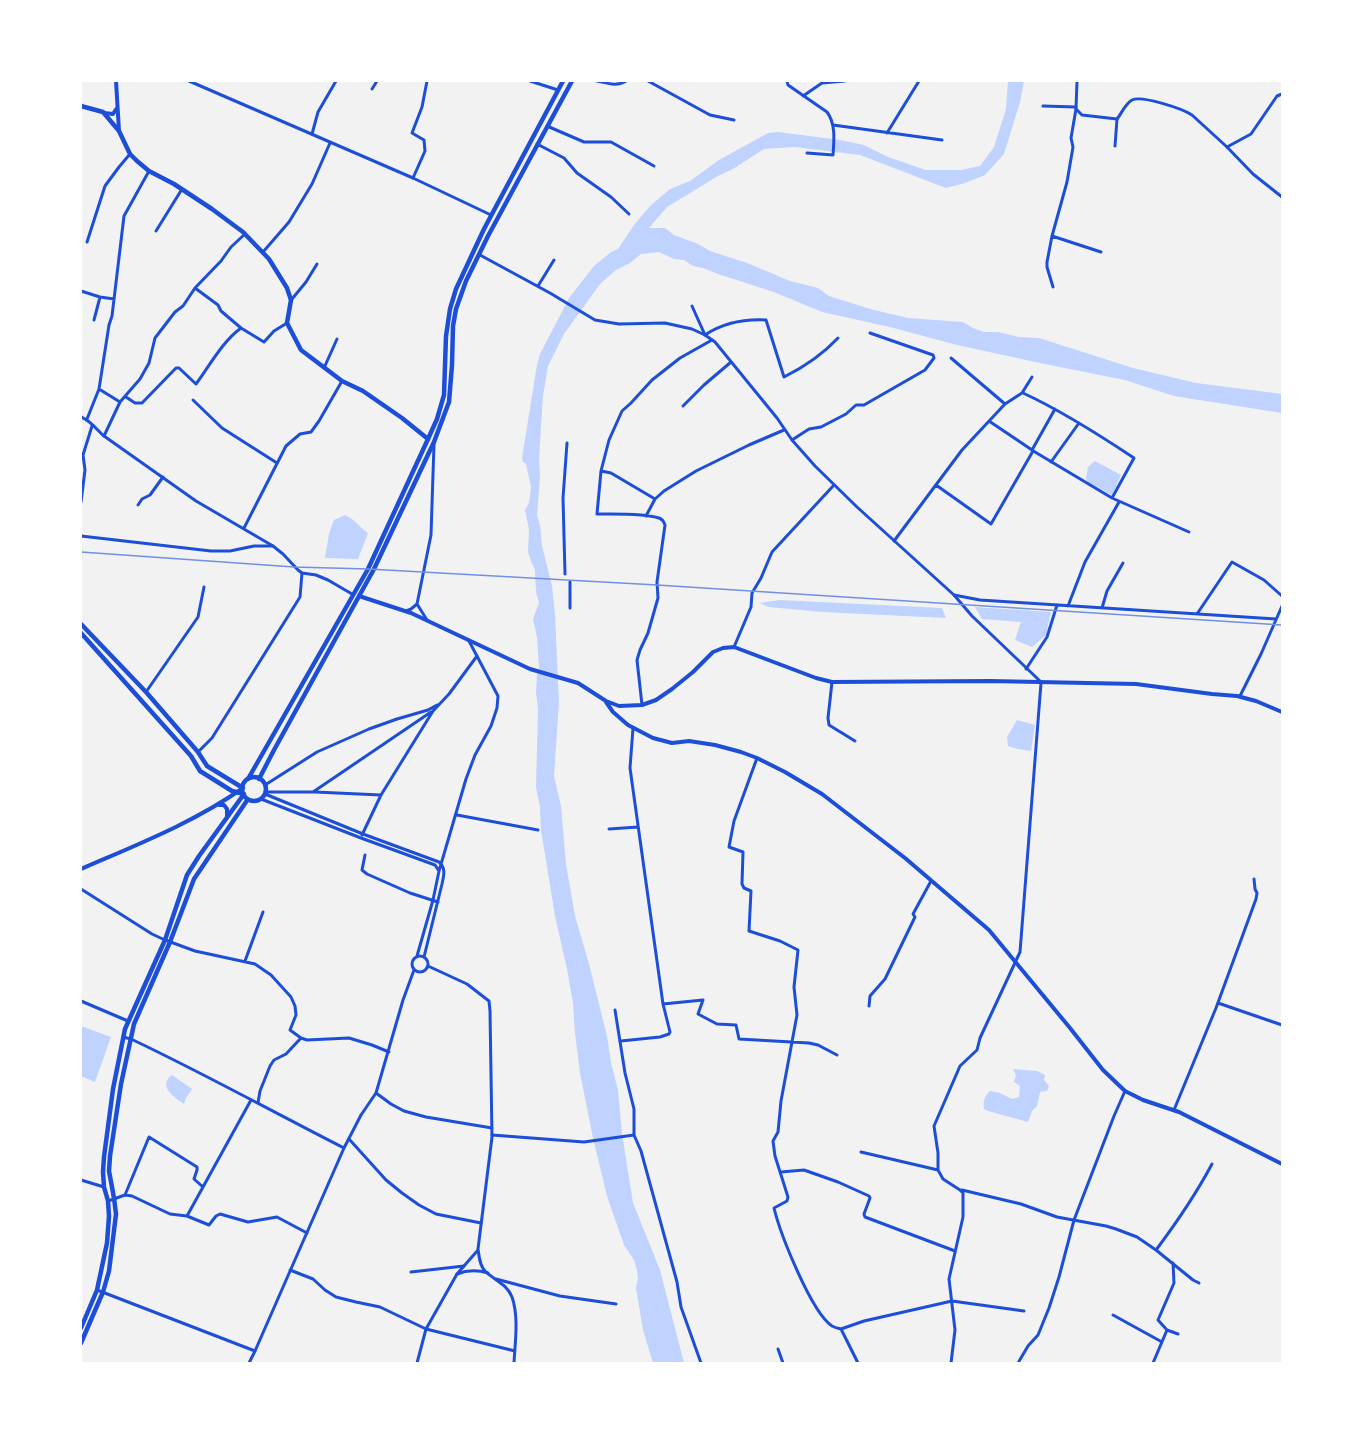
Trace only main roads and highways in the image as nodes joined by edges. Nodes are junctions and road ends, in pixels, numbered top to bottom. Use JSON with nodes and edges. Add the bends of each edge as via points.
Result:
{"nodes":[{"id":1,"x":116,"y":81,"type":"edge"},
{"id":2,"x":562,"y":81,"type":"edge"},
{"id":3,"x":572,"y":81,"type":"edge"},
{"id":4,"x":81,"y":106,"type":"edge"},
{"id":5,"x":118,"y":108,"type":"junction"},
{"id":6,"x":103,"y":112,"type":"junction"},
{"id":7,"x":118,"y":131,"type":"junction"},
{"id":8,"x":491,"y":215,"type":"junction"},
{"id":9,"x":498,"y":218,"type":"junction"},
{"id":10,"x":428,"y":439,"type":"junction"},
{"id":11,"x":434,"y":442,"type":"junction"},
{"id":12,"x":359,"y":596,"type":"junction"},
{"id":13,"x":81,"y":624,"type":"edge"},
{"id":14,"x":81,"y":633,"type":"edge"},
{"id":15,"x":606,"y":701,"type":"junction"},
{"id":16,"x":161,"y":709,"type":"junction"},
{"id":17,"x":1282,"y":712,"type":"edge"},
{"id":18,"x":154,"y":714,"type":"junction"},
{"id":19,"x":188,"y":740,"type":"junction"},
{"id":20,"x":182,"y":745,"type":"junction"},
{"id":21,"x":248,"y":779,"type":"junction"},
{"id":22,"x":259,"y":779,"type":"junction"},
{"id":23,"x":243,"y":788,"type":"junction"},
{"id":24,"x":236,"y":793,"type":"junction"},
{"id":25,"x":244,"y":794,"type":"junction"},
{"id":26,"x":248,"y":799,"type":"junction"},
{"id":27,"x":217,"y":804,"type":"junction"},
{"id":28,"x":227,"y":816,"type":"junction"},
{"id":29,"x":81,"y":869,"type":"edge"},
{"id":30,"x":168,"y":941,"type":"junction"},
{"id":31,"x":1282,"y":1164,"type":"edge"},
{"id":32,"x":81,"y":1328,"type":"edge"},
{"id":33,"x":81,"y":1343,"type":"edge"}],
"edges":[{"from":1,"to":5,"type":"main road"},
{"from":2,"to":8,"type":"main road"},
{"from":3,"to":9,"type":"main road"},
{"from":4,"to":6,"type":"main road"},
{"from":5,"to":6,"type":"main road","via":[[113,114]]},
{"from":5,"to":7,"type":"main road"},
{"from":6,"to":7,"type":"main road"},
{"from":7,"to":10,"type":"main road","via":[[130,154],[149,171],[212,209],[269,259],[287,288],[291,300],[287,323],[301,350]]},
{"from":8,"to":9,"type":"main road"},
{"from":8,"to":10,"type":"main road","via":[[472,251],[450,309],[444,395]]},
{"from":9,"to":11,"type":"main road","via":[[456,309],[449,402]]},
{"from":10,"to":11,"type":"main road"},
{"from":10,"to":21,"type":"main road","via":[[368,569]]},
{"from":11,"to":12,"type":"main road"},
{"from":12,"to":15,"type":"main road","via":[[406,611],[530,669],[578,683]]},
{"from":12,"to":22,"type":"main road"},
{"from":13,"to":16,"type":"main road"},
{"from":14,"to":18,"type":"main road"},
{"from":15,"to":17,"type":"main road","via":[[619,706],[656,700],[713,652],[734,647],[832,681],[1136,684],[1240,696]]},
{"from":15,"to":31,"type":"main road","via":[[628,725],[653,738],[715,745],[757,758],[822,794],[932,879],[989,930],[1102,1070],[1125,1091],[1174,1110]]},
{"from":16,"to":18,"type":"main road"},
{"from":16,"to":19,"type":"main road"},
{"from":18,"to":20,"type":"main road"},
{"from":19,"to":20,"type":"main road"},
{"from":19,"to":23,"type":"main road","via":[[207,766]]},
{"from":20,"to":24,"type":"main road","via":[[200,771]]},
{"from":21,"to":22,"type":"main road"},
{"from":21,"to":23,"type":"main road"},
{"from":22,"to":26,"type":"main road","via":[[265,785],[264,795],[254,801]]},
{"from":23,"to":24,"type":"main road"},
{"from":23,"to":25,"type":"main road"},
{"from":24,"to":25,"type":"main road"},
{"from":24,"to":27,"type":"main road"},
{"from":25,"to":26,"type":"main road"},
{"from":25,"to":28,"type":"main road"},
{"from":26,"to":30,"type":"main road","via":[[194,879]]},
{"from":27,"to":28,"type":"main road","via":[[226,807]]},
{"from":27,"to":29,"type":"main road"},
{"from":28,"to":30,"type":"main road","via":[[187,875]]},
{"from":30,"to":32,"type":"main road","via":[[123,1037],[105,1144],[107,1243],[97,1290]]},
{"from":30,"to":33,"type":"main road","via":[[134,1024],[121,1084],[109,1171],[116,1214],[109,1271]]}]}
